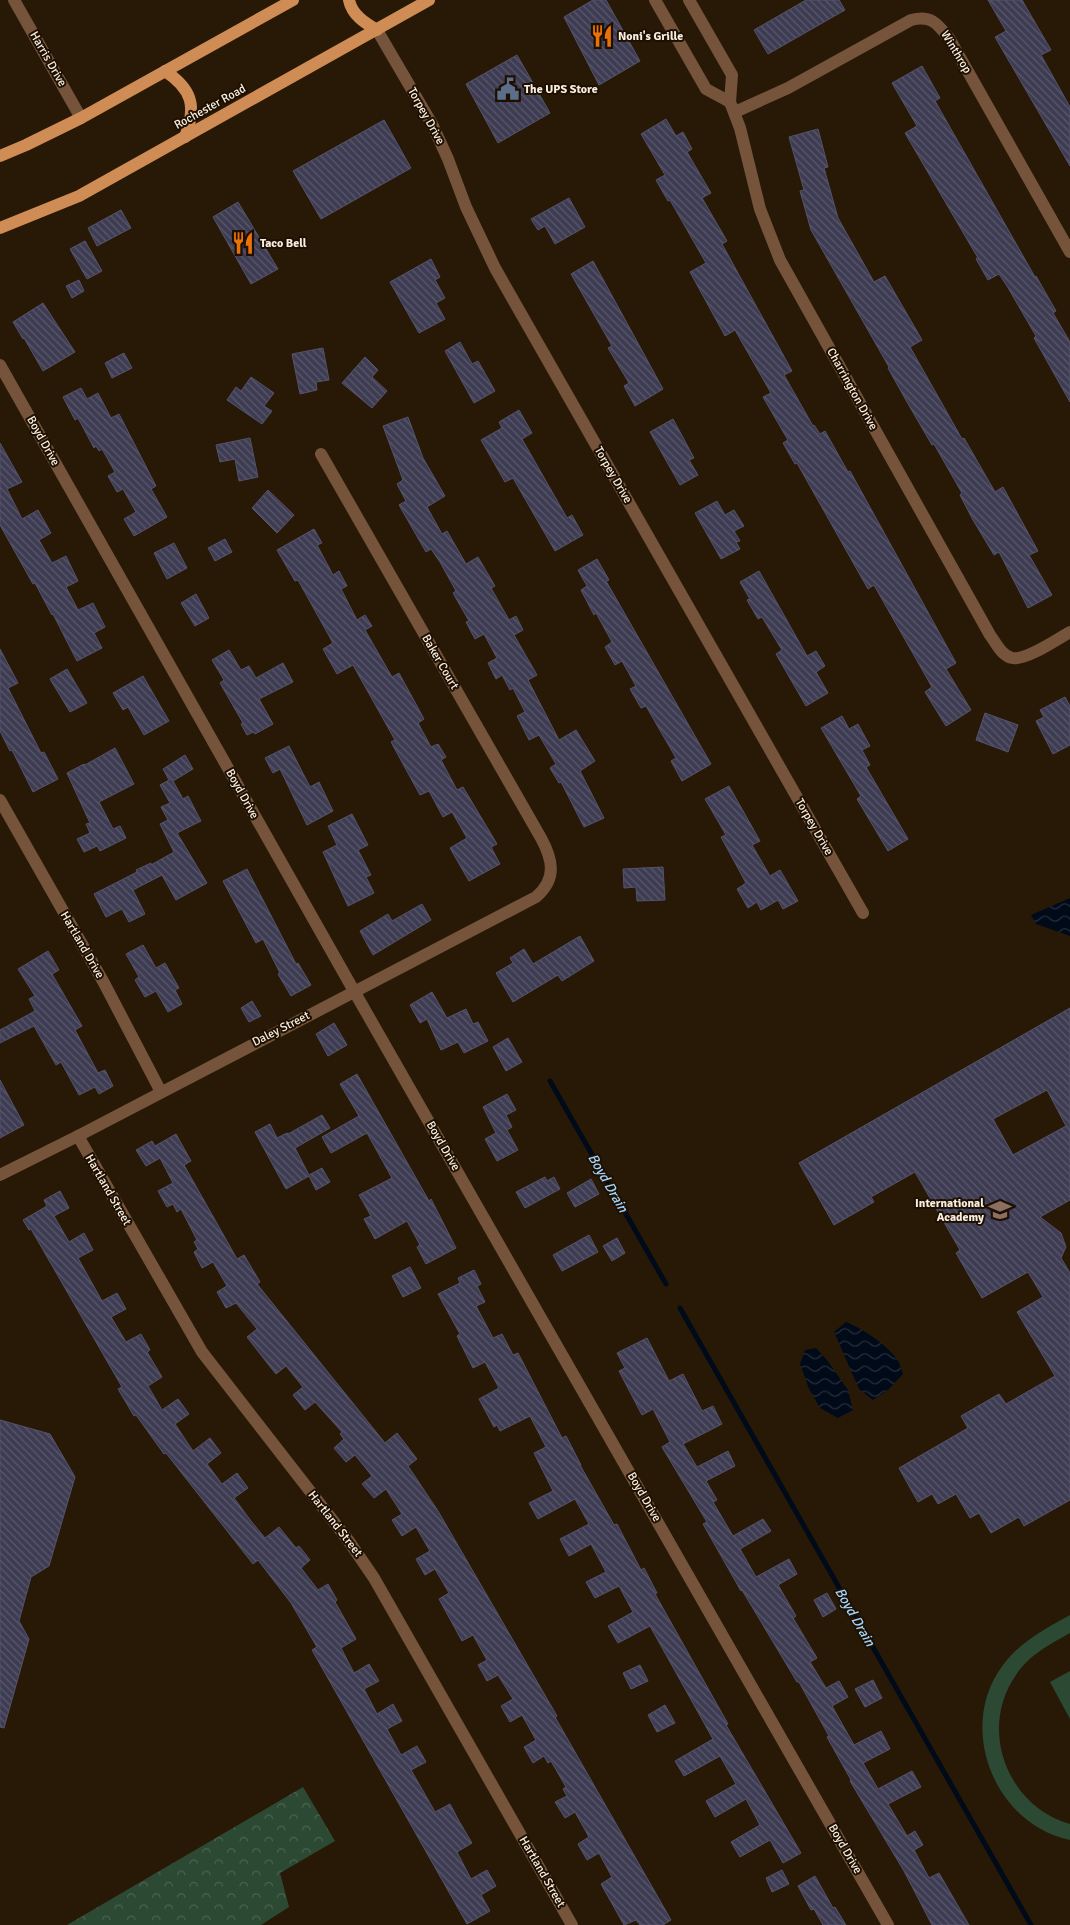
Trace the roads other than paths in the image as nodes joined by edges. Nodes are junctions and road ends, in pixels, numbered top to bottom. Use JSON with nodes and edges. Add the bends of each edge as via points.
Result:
{"nodes":[{"id":1,"x":14,"y":0,"type":"edge"},
{"id":2,"x":293,"y":0,"type":"edge"},
{"id":3,"x":349,"y":0,"type":"edge"},
{"id":4,"x":429,"y":0,"type":"edge"},
{"id":5,"x":655,"y":0,"type":"edge"},
{"id":6,"x":689,"y":0,"type":"edge"},
{"id":7,"x":377,"y":30,"type":"junction"},
{"id":8,"x":165,"y":71,"type":"junction"},
{"id":9,"x":732,"y":107,"type":"junction"},
{"id":10,"x":81,"y":118,"type":"junction"},
{"id":11,"x":185,"y":137,"type":"junction"},
{"id":12,"x":0,"y":156,"type":"edge"},
{"id":13,"x":0,"y":228,"type":"edge"},
{"id":14,"x":1070,"y":252,"type":"edge"},
{"id":15,"x":0,"y":365,"type":"edge"},
{"id":16,"x":321,"y":454,"type":"dead end"},
{"id":17,"x":1070,"y":632,"type":"edge"},
{"id":18,"x":0,"y":800,"type":"edge"},
{"id":19,"x":550,"y":873,"type":"joint"},
{"id":20,"x":863,"y":913,"type":"dead end"},
{"id":21,"x":354,"y":991,"type":"junction"},
{"id":22,"x":161,"y":1092,"type":"junction"},
{"id":23,"x":78,"y":1136,"type":"junction"},
{"id":24,"x":0,"y":1175,"type":"edge"},
{"id":25,"x":572,"y":1925,"type":"edge"},
{"id":26,"x":888,"y":1925,"type":"edge"}],
"edges":[{"from":1,"to":10,"type":"street","name":"Harris Drive"},
{"from":2,"to":8,"type":"main road"},
{"from":3,"to":7,"type":"main road","via":[[364,23]]},
{"from":4,"to":7,"type":"main road","name":"Rochester Road"},
{"from":5,"to":9,"type":"street","via":[[706,90]]},
{"from":6,"to":9,"type":"street","name":"Charrington Drive","via":[[732,75]]},
{"from":7,"to":11,"type":"main road","name":"Rochester Road"},
{"from":7,"to":20,"type":"street","name":"Torpey Drive","via":[[432,124],[466,207],[496,268]]},
{"from":8,"to":10,"type":"main road"},
{"from":8,"to":11,"type":"main road","via":[[189,95],[191,114]]},
{"from":9,"to":14,"type":"street","name":"Winthrop","via":[[788,88],[911,20],[922,17],[933,21],[949,38]]},
{"from":9,"to":17,"type":"street","name":"Charrington Drive","via":[[760,209],[780,260],[990,635],[1004,654],[1012,658],[1027,656]]},
{"from":10,"to":12,"type":"main road"},
{"from":11,"to":13,"type":"main road","name":"Rochester Road","via":[[79,196]]},
{"from":15,"to":21,"type":"street","name":"Boyd Drive"},
{"from":16,"to":19,"type":"street","name":"Baker Court","via":[[541,838],[549,853]]},
{"from":18,"to":22,"type":"street","name":"Hartland Drive","via":[[104,983]]},
{"from":19,"to":21,"type":"street","name":"Daley Street","via":[[544,890],[536,897]]},
{"from":21,"to":22,"type":"street","name":"Daley Street"},
{"from":21,"to":26,"type":"street","name":"Boyd Drive"},
{"from":22,"to":23,"type":"street","name":"Daley Street"},
{"from":23,"to":24,"type":"street","name":"Daley Street"},
{"from":23,"to":25,"type":"street","name":"Hartland Street","via":[[202,1352],[374,1578]]}]}
